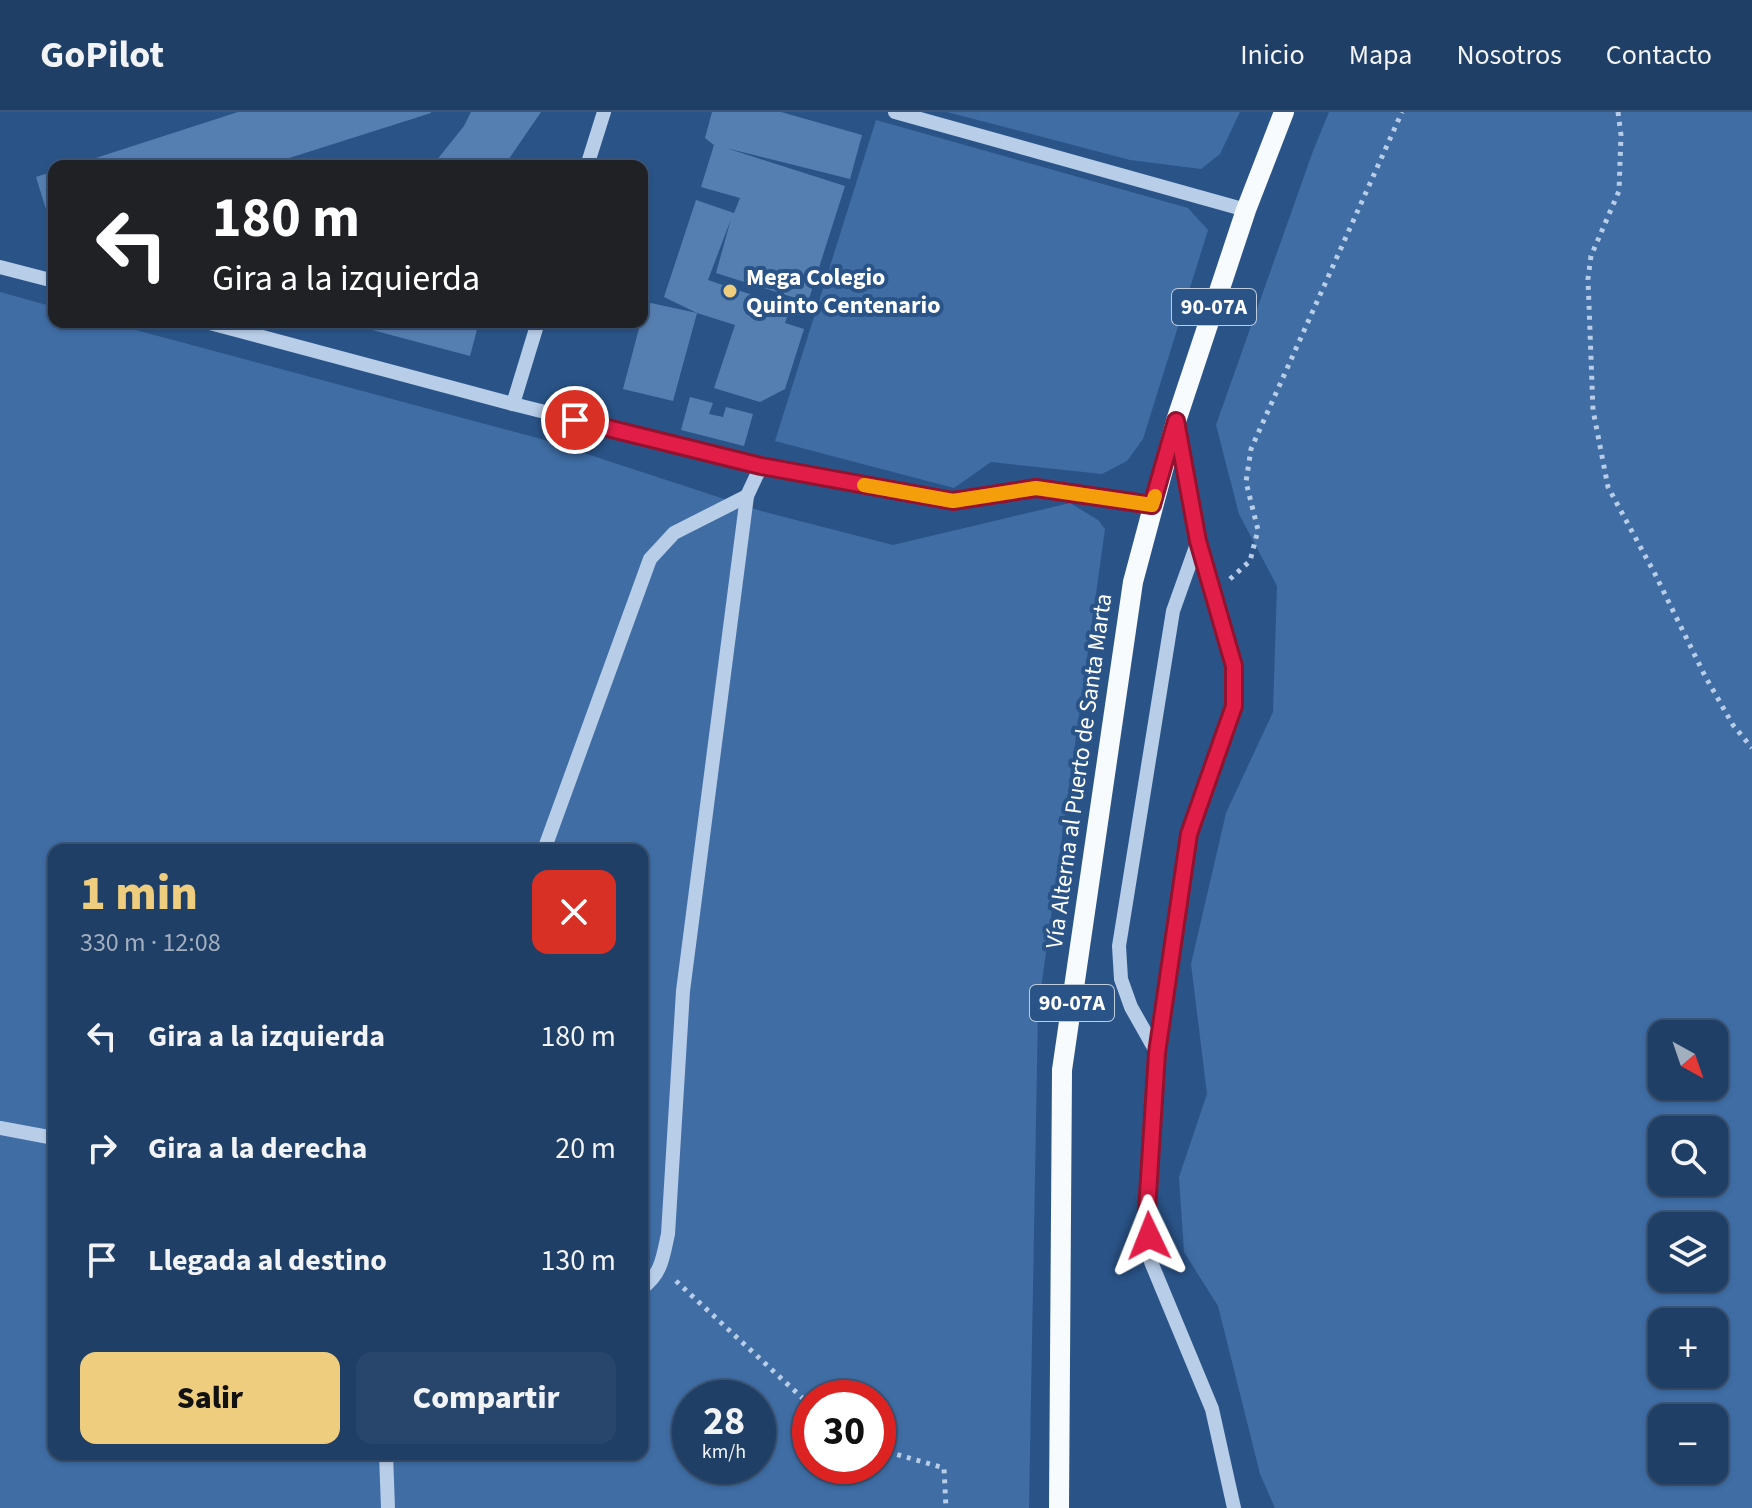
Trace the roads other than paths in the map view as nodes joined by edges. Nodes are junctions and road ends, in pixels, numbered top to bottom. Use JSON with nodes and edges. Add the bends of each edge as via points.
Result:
{"nodes":[{"id":1,"x":604,"y":112,"type":"edge"},
{"id":2,"x":895,"y":112,"type":"edge"},
{"id":3,"x":1284,"y":112,"type":"edge"},
{"id":4,"x":589,"y":160,"type":"edge"},
{"id":5,"x":1246,"y":210,"type":"junction"},
{"id":6,"x":0,"y":267,"type":"edge"},
{"id":7,"x":48,"y":279,"type":"edge"},
{"id":8,"x":228,"y":328,"type":"edge"},
{"id":9,"x":536,"y":328,"type":"edge"},
{"id":10,"x":513,"y":404,"type":"junction"},
{"id":11,"x":1176,"y":421,"type":"junction"},
{"id":12,"x":761,"y":466,"type":"junction"},
{"id":13,"x":747,"y":496,"type":"junction"},
{"id":14,"x":1152,"y":505,"type":"junction"},
{"id":15,"x":1198,"y":541,"type":"junction"},
{"id":16,"x":546,"y":844,"type":"edge"},
{"id":17,"x":1157,"y":1053,"type":"junction"},
{"id":18,"x":0,"y":1128,"type":"edge"},
{"id":19,"x":48,"y":1137,"type":"edge"},
{"id":20,"x":648,"y":1283,"type":"edge"},
{"id":21,"x":386,"y":1460,"type":"edge"},
{"id":22,"x":388,"y":1508,"type":"edge"},
{"id":23,"x":1059,"y":1508,"type":"edge"},
{"id":24,"x":1234,"y":1508,"type":"edge"}],
"edges":[{"from":1,"to":4,"type":"street"},
{"from":2,"to":5,"type":"street"},
{"from":3,"to":5,"type":"main road","name":"Vía Alterna al Puerto de Santa Marta","number":"90-07A"},
{"from":5,"to":11,"type":"main road","name":"Vía Alterna al Puerto de Santa Marta","number":"90-07A"},
{"from":6,"to":7,"type":"street"},
{"from":8,"to":10,"type":"street"},
{"from":9,"to":10,"type":"street"},
{"from":10,"to":12,"type":"street"},
{"from":11,"to":14,"type":"main road","name":"Vía Alterna al Puerto de Santa Marta","number":"90-07A"},
{"from":11,"to":15,"type":"street"},
{"from":12,"to":13,"type":"street"},
{"from":12,"to":14,"type":"street","via":[[953,501],[1036,488]]},
{"from":13,"to":16,"type":"street","via":[[674,533],[650,559]]},
{"from":13,"to":20,"type":"street","via":[[683,991],[668,1234],[661,1268]]},
{"from":14,"to":23,"type":"main road","name":"Vía Alterna al Puerto de Santa Marta","number":"90-07A","via":[[1133,582],[1062,1070]]},
{"from":15,"to":17,"type":"street","via":[[1234,666],[1234,706],[1189,834]]},
{"from":15,"to":17,"type":"street","via":[[1173,611],[1119,946],[1121,979]]},
{"from":17,"to":24,"type":"street","via":[[1147,1210],[1151,1262],[1212,1409]]},
{"from":18,"to":19,"type":"street"},
{"from":21,"to":22,"type":"street"}]}
